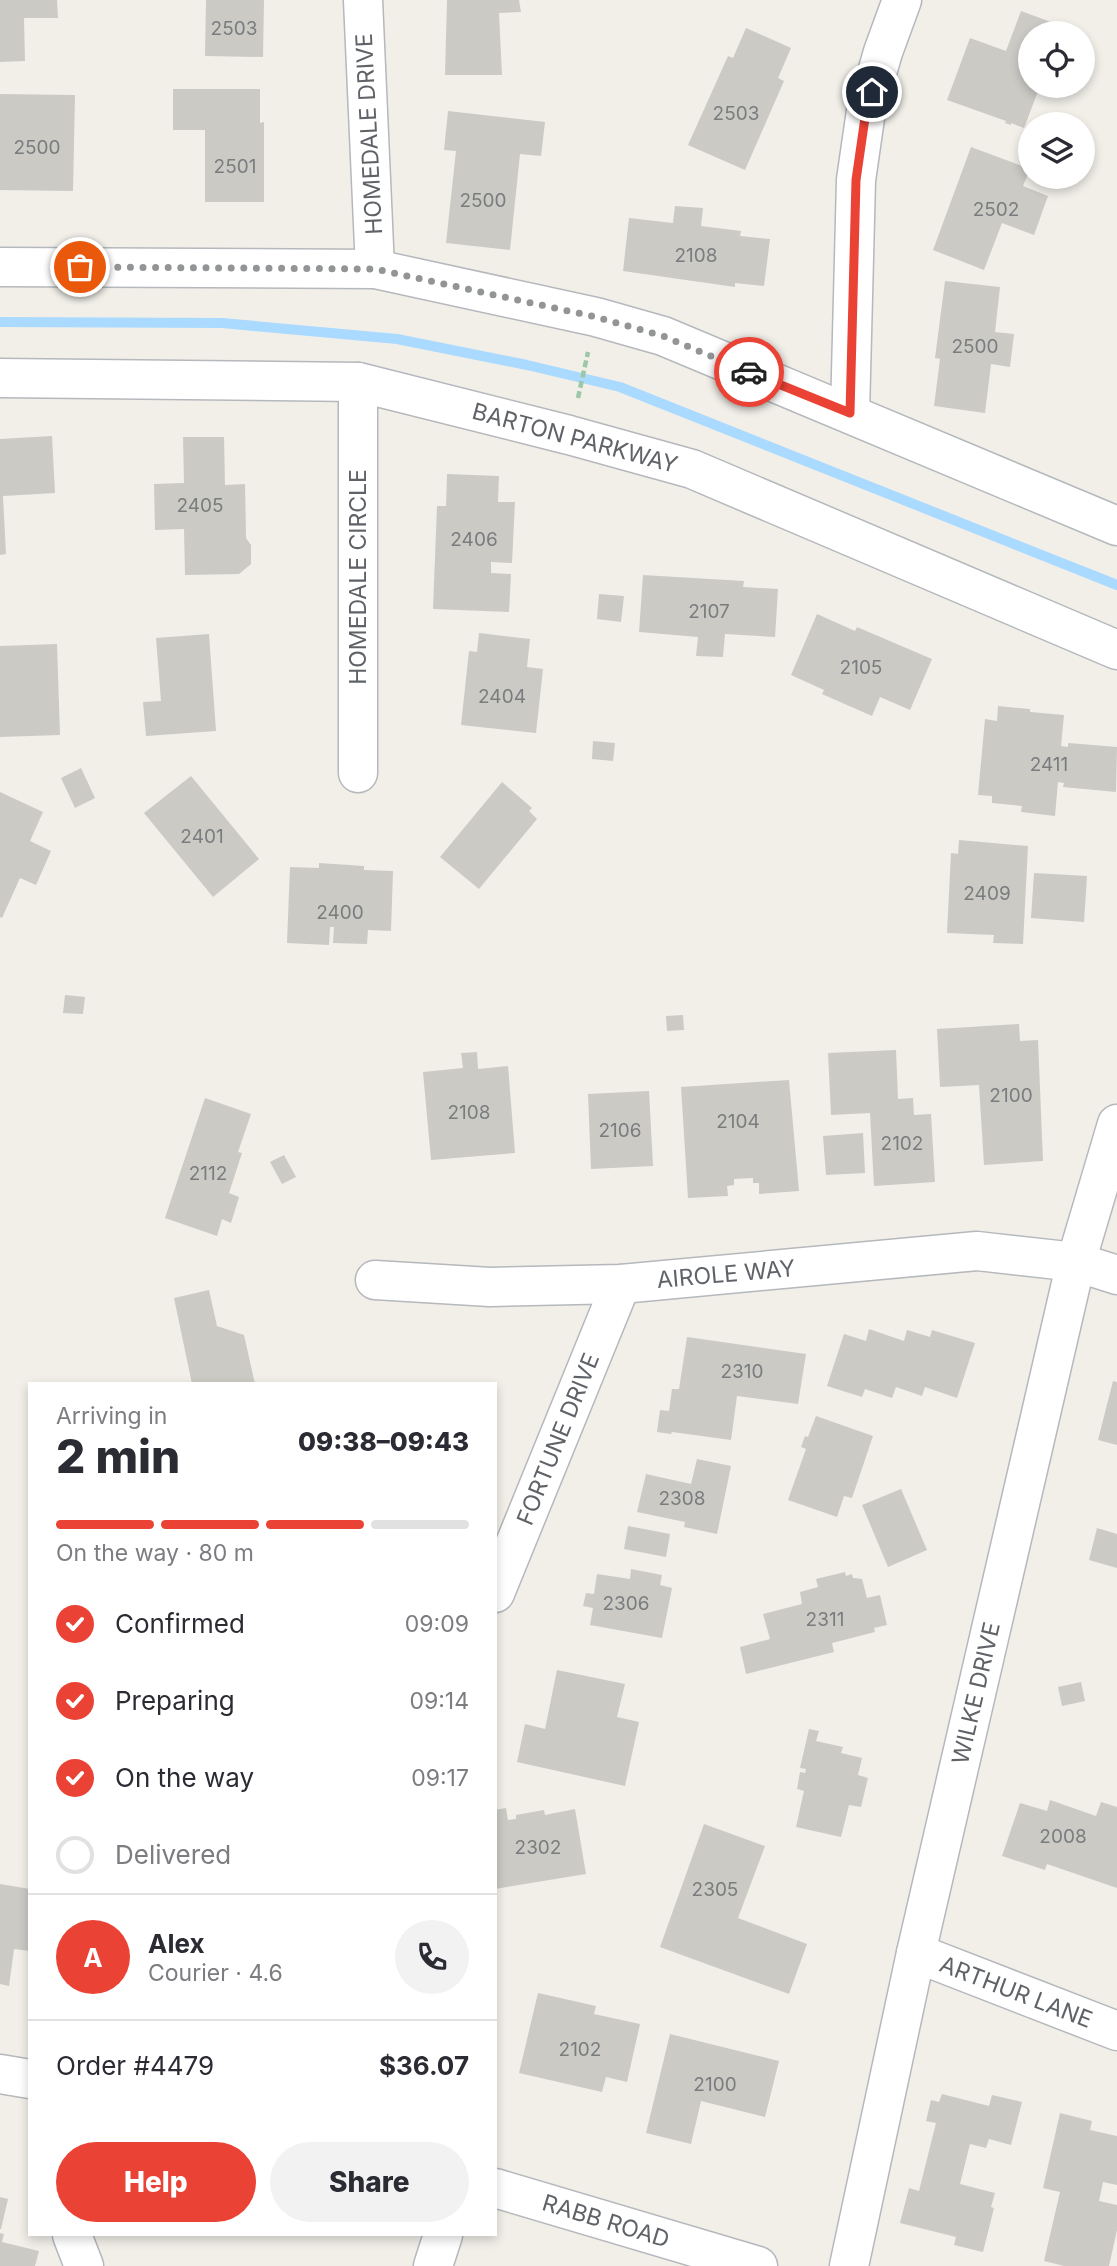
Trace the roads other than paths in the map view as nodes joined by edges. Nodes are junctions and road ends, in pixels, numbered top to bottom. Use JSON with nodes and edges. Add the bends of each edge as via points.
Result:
{"nodes":[{"id":1,"x":363,"y":0,"type":"edge"},
{"id":2,"x":902,"y":0,"type":"edge"},
{"id":3,"x":0,"y":267,"type":"edge"},
{"id":4,"x":375,"y":269,"type":"junction"},
{"id":5,"x":0,"y":378,"type":"edge"},
{"id":6,"x":358,"y":382,"type":"junction"},
{"id":7,"x":850,"y":413,"type":"junction"},
{"id":8,"x":1117,"y":526,"type":"edge"},
{"id":9,"x":1117,"y":650,"type":"edge"},
{"id":10,"x":358,"y":773,"type":"dead end"},
{"id":11,"x":1117,"y":1124,"type":"edge"},
{"id":12,"x":1076,"y":1262,"type":"junction"},
{"id":13,"x":1117,"y":1275,"type":"edge"},
{"id":14,"x":375,"y":1280,"type":"dead end"},
{"id":15,"x":621,"y":1284,"type":"junction"},
{"id":16,"x":497,"y":1588,"type":"edge"},
{"id":17,"x":916,"y":1953,"type":"junction"},
{"id":18,"x":1117,"y":2031,"type":"edge"},
{"id":19,"x":0,"y":2074,"type":"edge"},
{"id":20,"x":28,"y":2080,"type":"edge"},
{"id":21,"x":497,"y":2189,"type":"edge"},
{"id":22,"x":72,"y":2236,"type":"edge"},
{"id":23,"x":443,"y":2236,"type":"edge"},
{"id":24,"x":84,"y":2266,"type":"edge"},
{"id":25,"x":433,"y":2266,"type":"edge"},
{"id":26,"x":758,"y":2266,"type":"edge"},
{"id":27,"x":849,"y":2266,"type":"edge"}],
"edges":[{"from":1,"to":4,"type":"street","name":"HOMEDALE DRIVE"},
{"from":2,"to":7,"type":"street","via":[[866,111],[856,180]]},
{"from":3,"to":4,"type":"street"},
{"from":4,"to":7,"type":"street","via":[[663,336]]},
{"from":5,"to":6,"type":"street","name":"BARTON PARKWAY"},
{"from":6,"to":9,"type":"street","name":"BARTON PARKWAY","via":[[692,469]]},
{"from":6,"to":10,"type":"street","name":"HOMEDALE CIRCLE"},
{"from":7,"to":8,"type":"street"},
{"from":11,"to":12,"type":"street","name":"WILKE DRIVE"},
{"from":12,"to":13,"type":"street","name":"AIROLE WAY"},
{"from":12,"to":15,"type":"street","name":"AIROLE WAY","via":[[977,1251]]},
{"from":12,"to":17,"type":"street","name":"WILKE DRIVE"},
{"from":14,"to":15,"type":"street","name":"AIROLE WAY","via":[[490,1287]]},
{"from":15,"to":16,"type":"street","name":"FORTUNE DRIVE"},
{"from":17,"to":18,"type":"street","name":"ARTHUR LANE"},
{"from":17,"to":27,"type":"street","name":"WILKE DRIVE"},
{"from":19,"to":20,"type":"street"},
{"from":21,"to":26,"type":"street","name":"RABB ROAD"},
{"from":22,"to":24,"type":"street"},
{"from":23,"to":25,"type":"street"}]}
